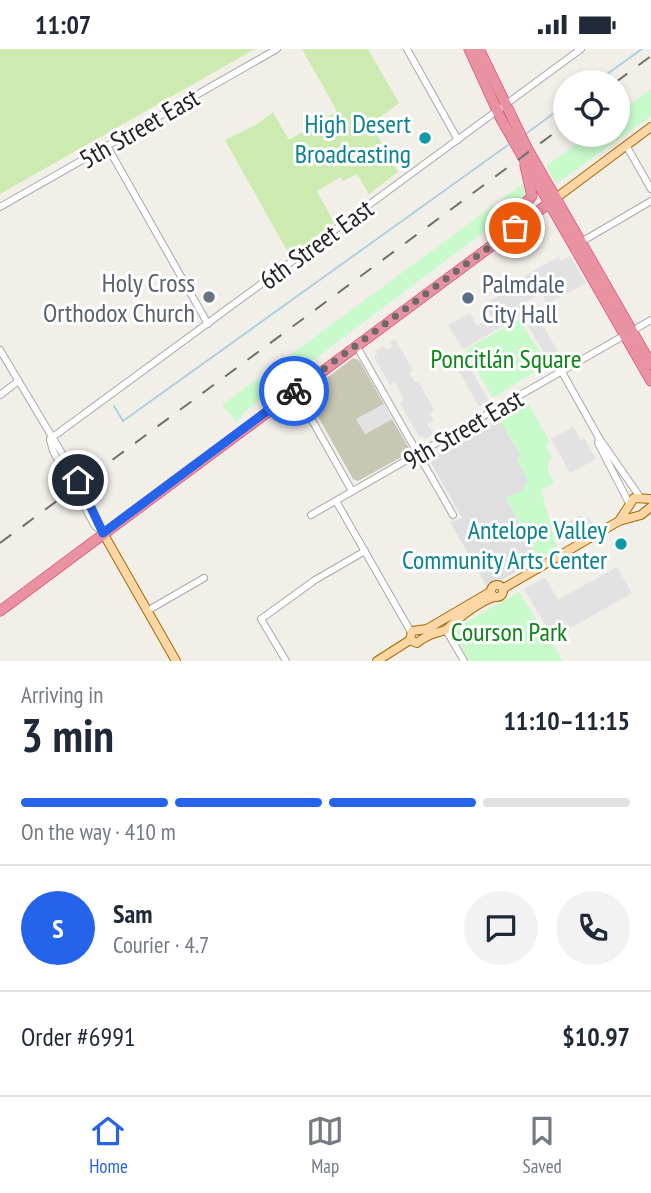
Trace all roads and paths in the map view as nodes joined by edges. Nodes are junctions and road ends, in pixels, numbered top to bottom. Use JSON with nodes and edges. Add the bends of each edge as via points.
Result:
{"nodes":[{"id":1,"x":277,"y":49,"type":"edge"},
{"id":2,"x":407,"y":49,"type":"edge"},
{"id":3,"x":469,"y":49,"type":"edge"},
{"id":4,"x":479,"y":49,"type":"edge"},
{"id":5,"x":581,"y":49,"type":"edge"},
{"id":6,"x":501,"y":108,"type":"junction"},
{"id":7,"x":651,"y":127,"type":"edge"},
{"id":8,"x":457,"y":140,"type":"junction"},
{"id":9,"x":630,"y":142,"type":"edge"},
{"id":10,"x":107,"y":146,"type":"junction"},
{"id":11,"x":623,"y":147,"type":"edge"},
{"id":12,"x":627,"y":147,"type":"edge"},
{"id":13,"x":525,"y":161,"type":"junction"},
{"id":14,"x":651,"y":189,"type":"edge"},
{"id":15,"x":553,"y":201,"type":"junction"},
{"id":16,"x":651,"y":201,"type":"edge"},
{"id":17,"x":0,"y":207,"type":"edge"},
{"id":18,"x":500,"y":239,"type":"junction"},
{"id":19,"x":581,"y":242,"type":"junction"},
{"id":20,"x":651,"y":320,"type":"edge"},
{"id":21,"x":208,"y":324,"type":"junction"},
{"id":22,"x":629,"y":333,"type":"junction"},
{"id":23,"x":356,"y":345,"type":"junction"},
{"id":24,"x":0,"y":350,"type":"edge"},
{"id":25,"x":651,"y":364,"type":"edge"},
{"id":26,"x":562,"y":372,"type":"junction"},
{"id":27,"x":651,"y":381,"type":"edge"},
{"id":28,"x":18,"y":382,"type":"junction"},
{"id":29,"x":295,"y":390,"type":"junction"},
{"id":30,"x":0,"y":395,"type":"edge"},
{"id":31,"x":599,"y":438,"type":"junction"},
{"id":32,"x":50,"y":439,"type":"junction"},
{"id":33,"x":419,"y":454,"type":"junction"},
{"id":34,"x":352,"y":491,"type":"junction"},
{"id":35,"x":336,"y":501,"type":"junction"},
{"id":36,"x":647,"y":503,"type":"edge"},
{"id":37,"x":631,"y":509,"type":"junction"},
{"id":38,"x":311,"y":515,"type":"dead end"},
{"id":39,"x":453,"y":515,"type":"dead end"},
{"id":40,"x":103,"y":533,"type":"junction"},
{"id":41,"x":365,"y":551,"type":"junction"},
{"id":42,"x":204,"y":578,"type":"dead end"},
{"id":43,"x":0,"y":611,"type":"edge"},
{"id":44,"x":147,"y":611,"type":"junction"},
{"id":45,"x":443,"y":625,"type":"junction"},
{"id":46,"x":415,"y":635,"type":"junction"},
{"id":47,"x":176,"y":661,"type":"edge"},
{"id":48,"x":286,"y":661,"type":"edge"},
{"id":49,"x":377,"y":661,"type":"edge"},
{"id":50,"x":464,"y":661,"type":"edge"}],
"edges":[{"from":1,"to":10,"type":"street","name":"5th Street East"},
{"from":2,"to":8,"type":"street"},
{"from":3,"to":6,"type":"highway"},
{"from":4,"to":6,"type":"highway"},
{"from":5,"to":6,"type":"street","name":"6th Street East"},
{"from":6,"to":8,"type":"street","name":"6th Street East"},
{"from":6,"to":13,"type":"highway"},
{"from":6,"to":15,"type":"highway"},
{"from":7,"to":9,"type":"main road"},
{"from":8,"to":21,"type":"street","name":"6th Street East"},
{"from":10,"to":17,"type":"street","name":"5th Street East"},
{"from":10,"to":21,"type":"street"},
{"from":11,"to":15,"type":"main road"},
{"from":12,"to":14,"type":"street"},
{"from":13,"to":15,"type":"highway"},
{"from":13,"to":18,"type":"highway","via":[[532,196],[506,225]]},
{"from":15,"to":18,"type":"highway"},
{"from":15,"to":19,"type":"highway"},
{"from":15,"to":22,"type":"highway"},
{"from":16,"to":19,"type":"street"},
{"from":18,"to":23,"type":"highway"},
{"from":19,"to":22,"type":"highway"},
{"from":20,"to":22,"type":"street","name":"9th Street East"},
{"from":21,"to":32,"type":"street","name":"6th Street East"},
{"from":22,"to":25,"type":"highway"},
{"from":22,"to":26,"type":"street","name":"9th Street East"},
{"from":22,"to":27,"type":"highway"},
{"from":23,"to":29,"type":"highway"},
{"from":23,"to":33,"type":"street"},
{"from":24,"to":28,"type":"street"},
{"from":26,"to":31,"type":"street"},
{"from":26,"to":33,"type":"street","name":"9th Street East"},
{"from":28,"to":30,"type":"street"},
{"from":28,"to":32,"type":"street"},
{"from":29,"to":34,"type":"street"},
{"from":29,"to":40,"type":"highway"},
{"from":31,"to":36,"type":"street"},
{"from":31,"to":37,"type":"street"},
{"from":32,"to":40,"type":"street","via":[[52,451]]},
{"from":33,"to":34,"type":"street","name":"9th Street East"},
{"from":33,"to":39,"type":"street"},
{"from":34,"to":35,"type":"street","name":"9th Street East"},
{"from":35,"to":38,"type":"street","name":"9th Street East"},
{"from":35,"to":41,"type":"street"},
{"from":36,"to":37,"type":"main road"},
{"from":36,"to":37,"type":"main road"},
{"from":37,"to":45,"type":"main road","via":[[619,521],[503,588],[502,594],[492,595]]},
{"from":40,"to":43,"type":"highway"},
{"from":40,"to":44,"type":"main road"},
{"from":41,"to":46,"type":"street"},
{"from":41,"to":48,"type":"street","via":[[261,619]]},
{"from":42,"to":44,"type":"street"},
{"from":44,"to":47,"type":"main road"},
{"from":45,"to":46,"type":"main road"},
{"from":45,"to":50,"type":"street"},
{"from":46,"to":49,"type":"main road"}]}
